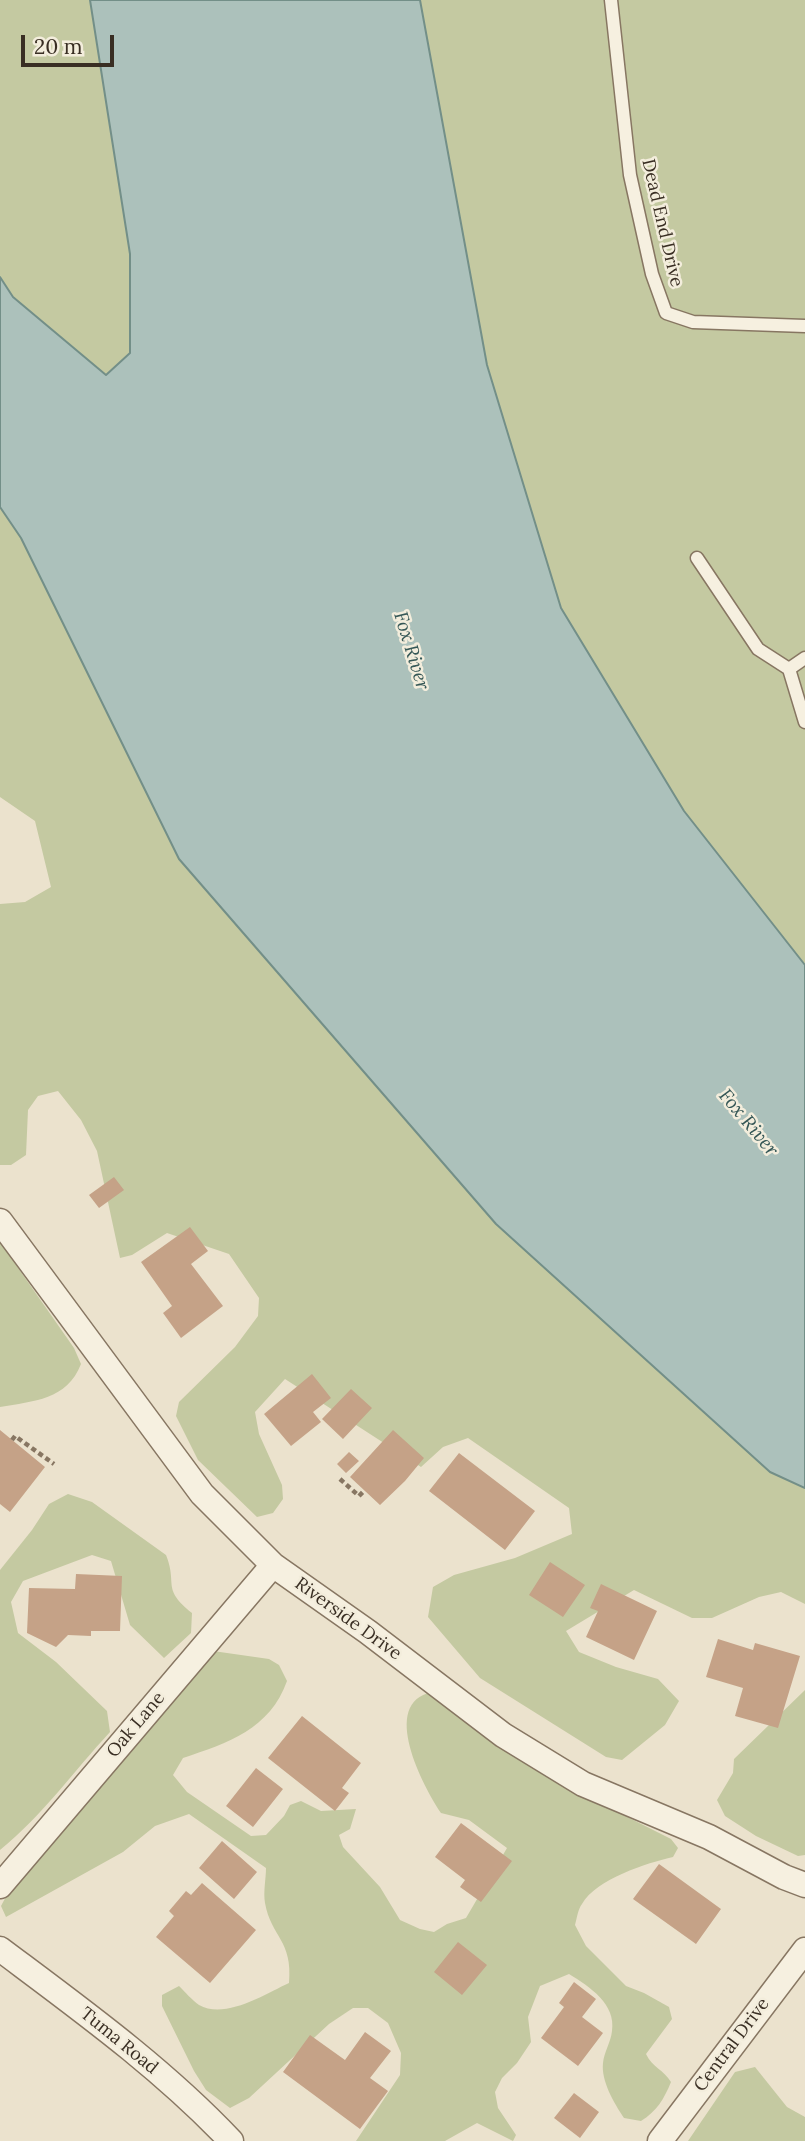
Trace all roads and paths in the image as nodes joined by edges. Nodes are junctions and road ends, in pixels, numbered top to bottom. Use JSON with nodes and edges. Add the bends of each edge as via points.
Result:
{"nodes":[{"id":1,"x":611,"y":0,"type":"edge"},
{"id":2,"x":805,"y":326,"type":"edge"},
{"id":3,"x":697,"y":558,"type":"dead end"},
{"id":4,"x":805,"y":658,"type":"edge"},
{"id":5,"x":789,"y":669,"type":"junction"},
{"id":6,"x":805,"y":722,"type":"edge"},
{"id":7,"x":0,"y":1221,"type":"edge"},
{"id":8,"x":12,"y":1440,"type":"dead end"},
{"id":9,"x":54,"y":1464,"type":"dead end"},
{"id":10,"x":340,"y":1479,"type":"dead end"},
{"id":11,"x":364,"y":1491,"type":"dead end"},
{"id":12,"x":273,"y":1565,"type":"junction"},
{"id":13,"x":805,"y":1885,"type":"edge"},
{"id":14,"x":0,"y":1886,"type":"edge"},
{"id":15,"x":0,"y":1949,"type":"edge"},
{"id":16,"x":805,"y":1951,"type":"edge"},
{"id":17,"x":231,"y":2141,"type":"edge"},
{"id":18,"x":660,"y":2141,"type":"edge"}],
"edges":[{"from":1,"to":2,"type":"lane","name":"Dead End Drive","via":[[630,174],[652,274],[666,313],[694,322]]},
{"from":3,"to":5,"type":"lane","via":[[758,649]]},
{"from":4,"to":5,"type":"lane"},
{"from":5,"to":6,"type":"lane"},
{"from":7,"to":12,"type":"street","name":"Riverside Drive","via":[[202,1494]]},
{"from":8,"to":9,"type":"path","via":[[15,1436]]},
{"from":10,"to":11,"type":"path","via":[[359,1496]]},
{"from":12,"to":13,"type":"street","name":"Riverside Drive","via":[[503,1735],[572,1777]]},
{"from":12,"to":14,"type":"street","name":"Oak Lane"},
{"from":15,"to":17,"type":"street","name":"Tuma Road","via":[[194,2102]]},
{"from":16,"to":18,"type":"street","name":"Central Drive"}]}
